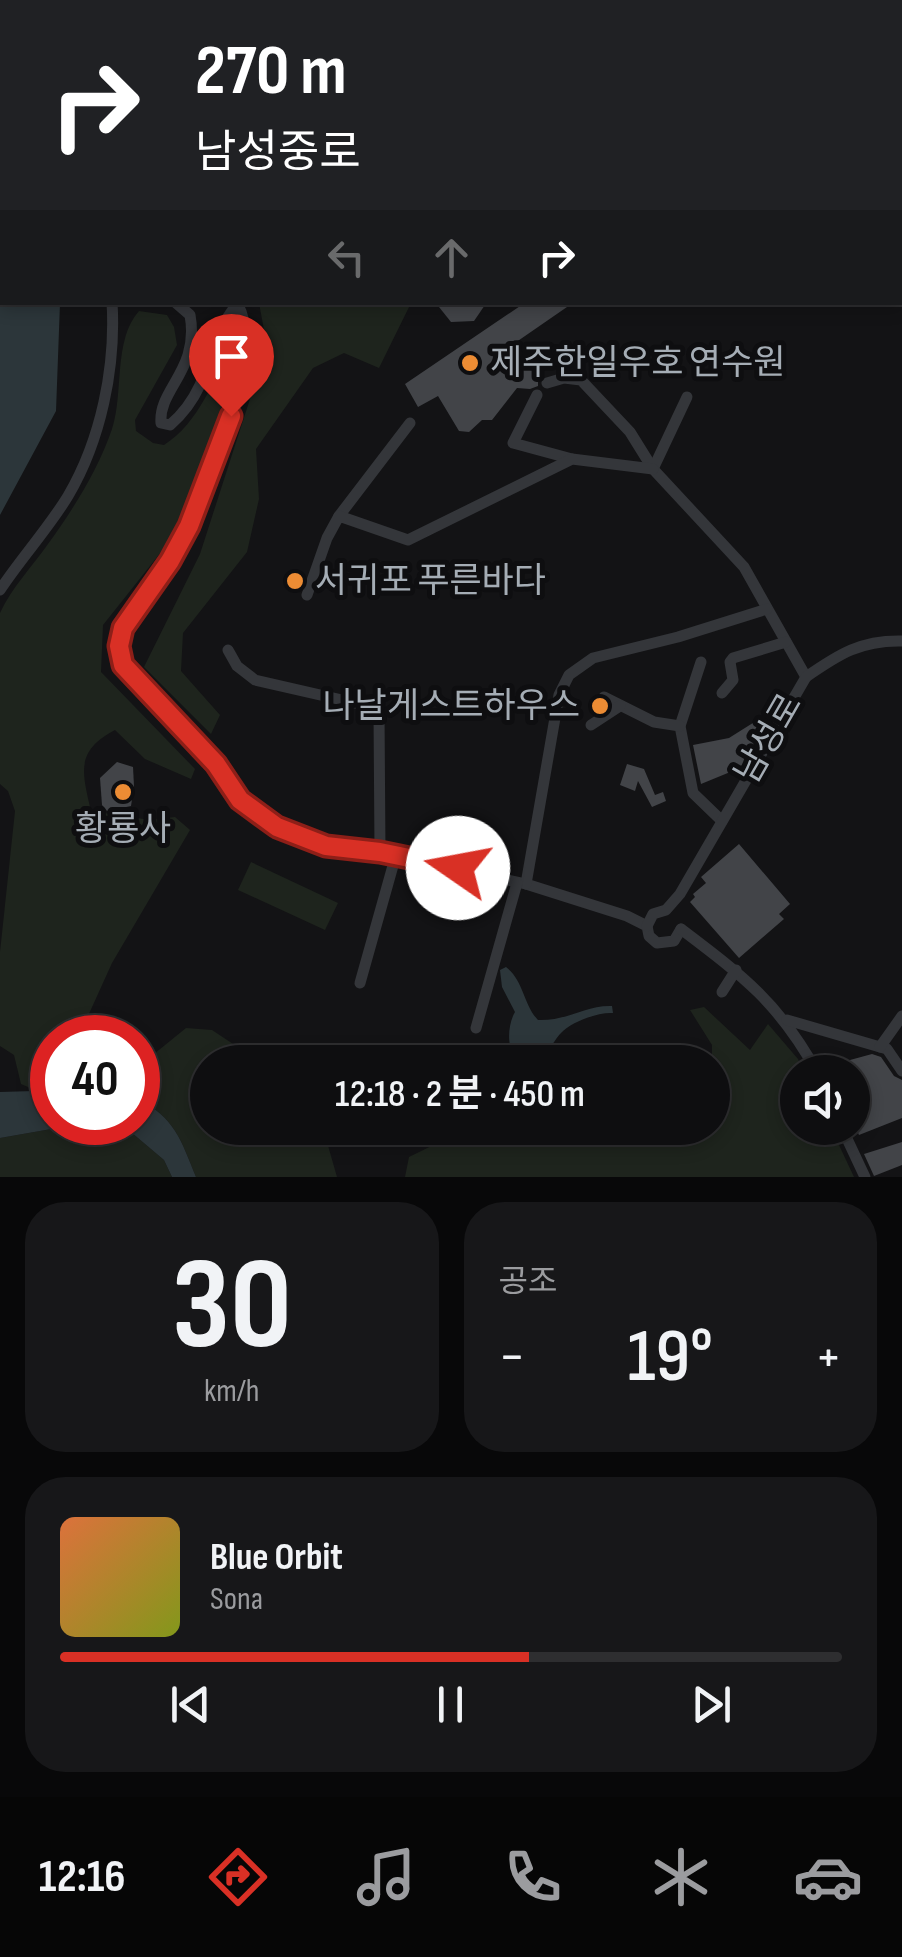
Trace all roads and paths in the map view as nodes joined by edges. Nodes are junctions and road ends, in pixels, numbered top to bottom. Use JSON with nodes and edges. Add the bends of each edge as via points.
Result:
{"nodes":[{"id":1,"x":112,"y":305,"type":"edge"},
{"id":2,"x":178,"y":305,"type":"edge"},
{"id":3,"x":238,"y":305,"type":"edge"},
{"id":4,"x":238,"y":305,"type":"edge"},
{"id":5,"x":547,"y":383,"type":"dead end"},
{"id":6,"x":537,"y":395,"type":"dead end"},
{"id":7,"x":687,"y":397,"type":"dead end"},
{"id":8,"x":410,"y":423,"type":"dead end"},
{"id":9,"x":572,"y":459,"type":"junction"},
{"id":10,"x":653,"y":469,"type":"junction"},
{"id":11,"x":339,"y":516,"type":"junction"},
{"id":12,"x":0,"y":590,"type":"edge"},
{"id":13,"x":307,"y":595,"type":"dead end"},
{"id":14,"x":767,"y":609,"type":"junction"},
{"id":15,"x":902,"y":641,"type":"edge"},
{"id":16,"x":786,"y":642,"type":"junction"},
{"id":17,"x":228,"y":650,"type":"dead end"},
{"id":18,"x":702,"y":662,"type":"dead end"},
{"id":19,"x":806,"y":677,"type":"junction"},
{"id":20,"x":722,"y":693,"type":"dead end"},
{"id":21,"x":604,"y":697,"type":"dead end"},
{"id":22,"x":620,"y":706,"type":"junction"},
{"id":23,"x":590,"y":725,"type":"dead end"},
{"id":24,"x":680,"y":726,"type":"junction"},
{"id":25,"x":722,"y":821,"type":"junction"},
{"id":26,"x":380,"y":852,"type":"junction"},
{"id":27,"x":396,"y":855,"type":"junction"},
{"id":28,"x":522,"y":884,"type":"junction"},
{"id":29,"x":671,"y":912,"type":"junction"},
{"id":30,"x":649,"y":921,"type":"junction"},
{"id":31,"x":680,"y":933,"type":"junction"},
{"id":32,"x":736,"y":970,"type":"junction"},
{"id":33,"x":360,"y":984,"type":"dead end"},
{"id":34,"x":722,"y":992,"type":"dead end"},
{"id":35,"x":902,"y":1016,"type":"edge"},
{"id":36,"x":784,"y":1019,"type":"junction"},
{"id":37,"x":476,"y":1028,"type":"dead end"},
{"id":38,"x":880,"y":1047,"type":"junction"},
{"id":39,"x":806,"y":1055,"type":"edge"},
{"id":40,"x":902,"y":1071,"type":"edge"},
{"id":41,"x":850,"y":1145,"type":"edge"},
{"id":42,"x":864,"y":1177,"type":"edge"}],
"edges":[{"from":1,"to":12,"type":"street","via":[[111,354],[94,438],[66,500]]},
{"from":2,"to":4,"type":"street","via":[[190,316],[192,346],[161,412],[161,423],[170,425],[190,404],[230,310]]},
{"from":3,"to":26,"type":"street","via":[[242,378],[231,416],[189,526],[123,628],[123,665],[216,764],[240,800],[277,827],[326,846]]},
{"from":5,"to":10,"type":"street","via":[[582,380],[630,432]]},
{"from":6,"to":9,"type":"street","via":[[513,443]]},
{"from":7,"to":10,"type":"street"},
{"from":8,"to":11,"type":"street"},
{"from":9,"to":10,"type":"street"},
{"from":9,"to":11,"type":"street","via":[[408,540]]},
{"from":10,"to":14,"type":"street","via":[[744,567]]},
{"from":11,"to":13,"type":"street"},
{"from":14,"to":16,"type":"street"},
{"from":14,"to":28,"type":"street","via":[[593,658],[569,674],[559,694]]},
{"from":15,"to":19,"type":"street","name":"남성로","via":[[875,640]]},
{"from":16,"to":19,"type":"street"},
{"from":16,"to":20,"type":"street","via":[[732,658],[733,680]]},
{"from":17,"to":26,"type":"street","via":[[244,673],[379,712]]},
{"from":18,"to":24,"type":"street"},
{"from":19,"to":25,"type":"street","name":"남성로"},
{"from":21,"to":22,"type":"street"},
{"from":22,"to":23,"type":"street"},
{"from":22,"to":24,"type":"street"},
{"from":24,"to":25,"type":"street","via":[[694,793]]},
{"from":25,"to":29,"type":"street","name":"남성로"},
{"from":26,"to":27,"type":"street"},
{"from":27,"to":28,"type":"street"},
{"from":27,"to":33,"type":"street"},
{"from":28,"to":30,"type":"street"},
{"from":28,"to":37,"type":"street"},
{"from":29,"to":30,"type":"street"},
{"from":29,"to":31,"type":"street"},
{"from":30,"to":31,"type":"street","via":[[655,948]]},
{"from":31,"to":32,"type":"street"},
{"from":32,"to":34,"type":"street"},
{"from":32,"to":36,"type":"street"},
{"from":35,"to":38,"type":"street"},
{"from":36,"to":38,"type":"street"},
{"from":36,"to":39,"type":"street"},
{"from":38,"to":40,"type":"street"},
{"from":41,"to":42,"type":"street"}]}
